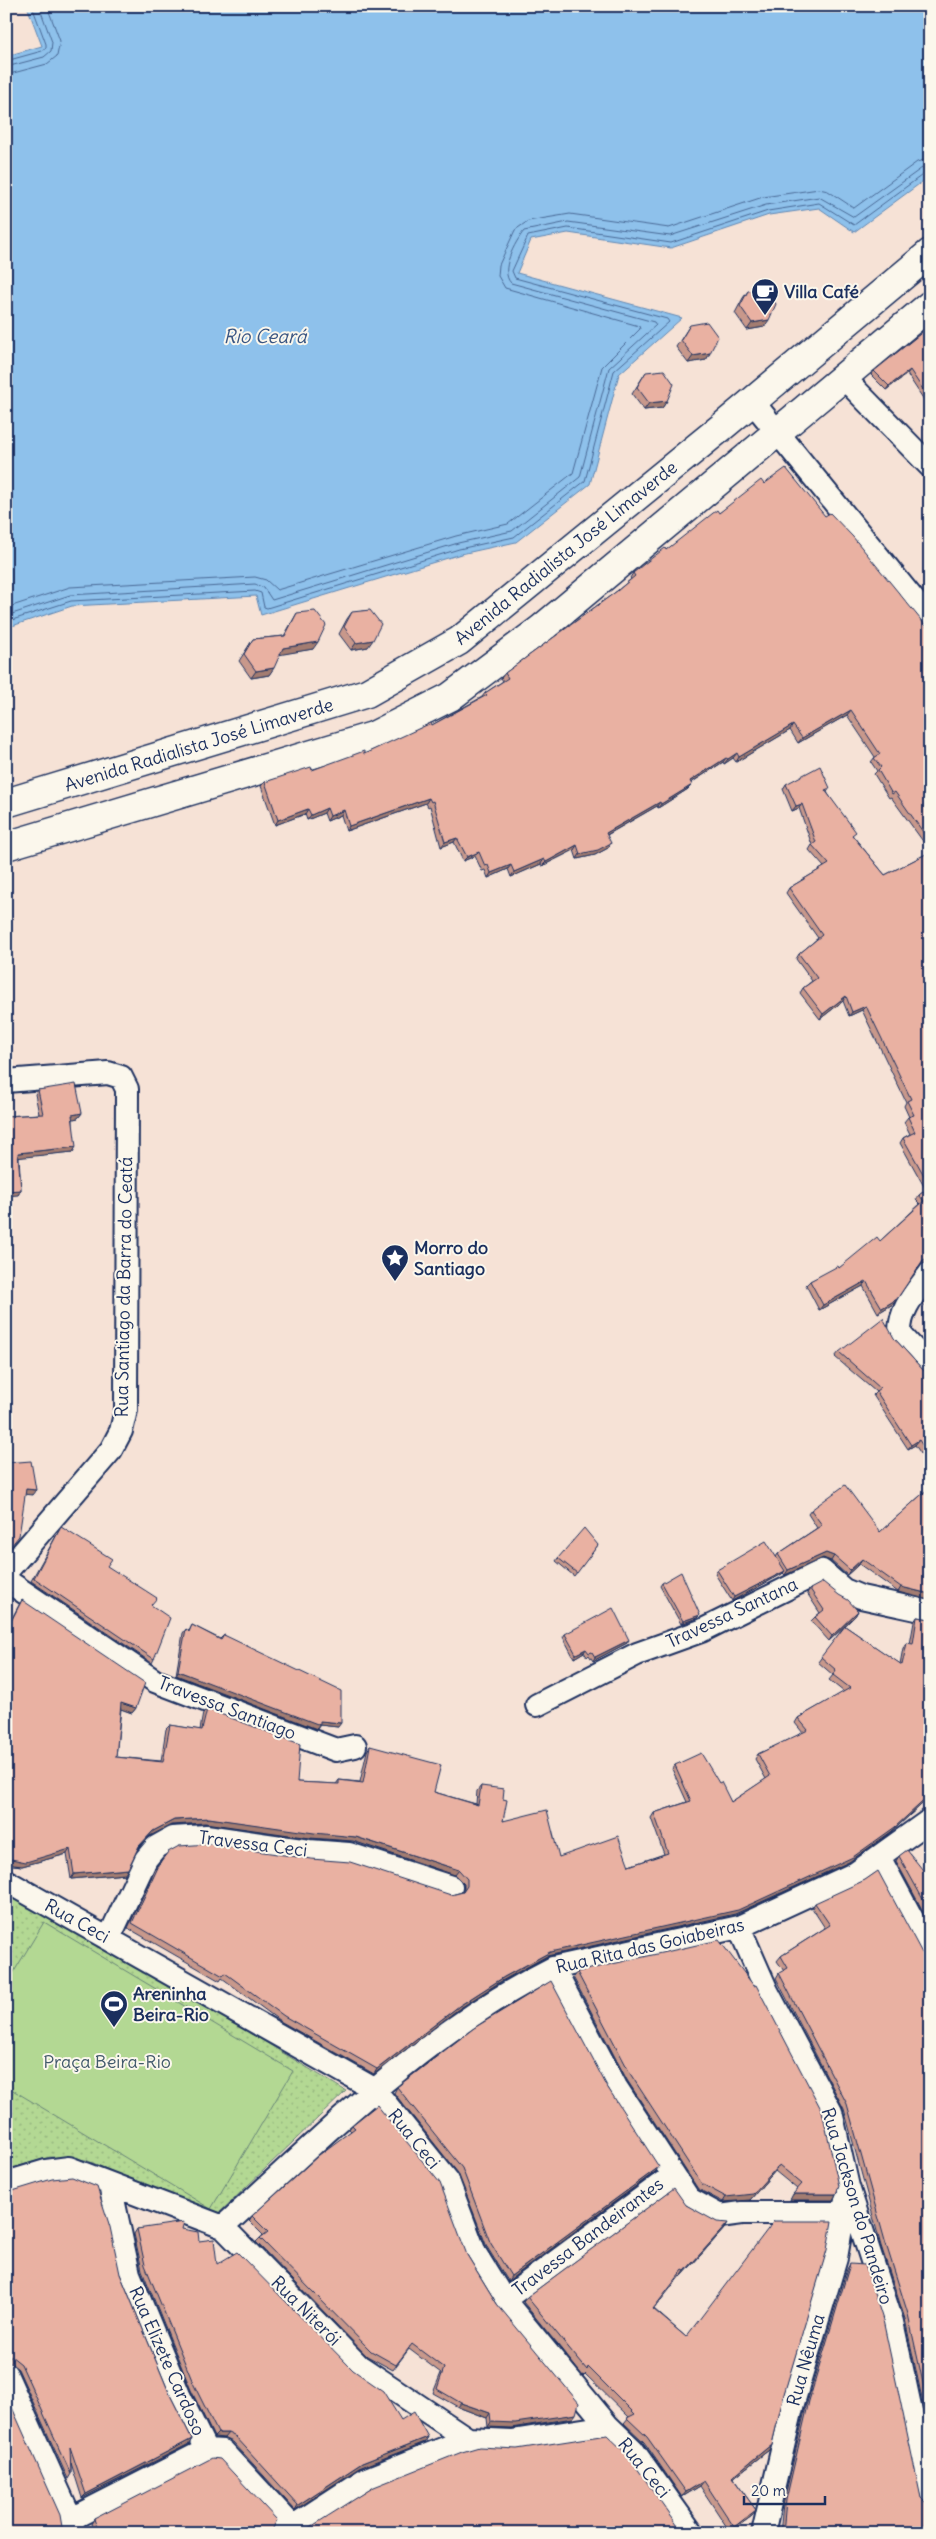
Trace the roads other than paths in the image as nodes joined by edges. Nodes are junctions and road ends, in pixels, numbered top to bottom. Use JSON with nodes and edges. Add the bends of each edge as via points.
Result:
{"nodes":[{"id":1,"x":930,"y":253,"type":"edge"},
{"id":2,"x":930,"y":305,"type":"edge"},
{"id":3,"x":843,"y":377,"type":"junction"},
{"id":4,"x":752,"y":402,"type":"junction"},
{"id":5,"x":778,"y":432,"type":"junction"},
{"id":6,"x":930,"y":466,"type":"edge"},
{"id":7,"x":930,"y":620,"type":"edge"},
{"id":8,"x":6,"y":803,"type":"edge"},
{"id":9,"x":6,"y":846,"type":"edge"},
{"id":10,"x":6,"y":1082,"type":"edge"},
{"id":11,"x":930,"y":1273,"type":"edge"},
{"id":12,"x":930,"y":1367,"type":"edge"},
{"id":13,"x":6,"y":1572,"type":"edge"},
{"id":14,"x":6,"y":1580,"type":"edge"},
{"id":15,"x":930,"y":1612,"type":"edge"},
{"id":16,"x":537,"y":1705,"type":"dead end"},
{"id":17,"x":355,"y":1746,"type":"dead end"},
{"id":18,"x":930,"y":1820,"type":"edge"},
{"id":19,"x":879,"y":1857,"type":"junction"},
{"id":20,"x":6,"y":1881,"type":"edge"},
{"id":21,"x":451,"y":1886,"type":"dead end"},
{"id":22,"x":740,"y":1928,"type":"junction"},
{"id":23,"x":109,"y":1938,"type":"junction"},
{"id":24,"x":930,"y":1952,"type":"edge"},
{"id":25,"x":553,"y":1968,"type":"junction"},
{"id":26,"x":374,"y":2089,"type":"junction"},
{"id":27,"x":673,"y":2175,"type":"junction"},
{"id":28,"x":6,"y":2183,"type":"edge"},
{"id":29,"x":110,"y":2185,"type":"junction"},
{"id":30,"x":848,"y":2187,"type":"junction"},
{"id":31,"x":842,"y":2213,"type":"junction"},
{"id":32,"x":223,"y":2227,"type":"junction"},
{"id":33,"x":504,"y":2300,"type":"junction"},
{"id":34,"x":6,"y":2374,"type":"edge"},
{"id":35,"x":608,"y":2426,"type":"junction"},
{"id":36,"x":468,"y":2439,"type":"junction"},
{"id":37,"x":206,"y":2450,"type":"junction"},
{"id":38,"x":930,"y":2500,"type":"edge"},
{"id":39,"x":72,"y":2526,"type":"edge"},
{"id":40,"x":288,"y":2530,"type":"edge"},
{"id":41,"x":692,"y":2533,"type":"edge"},
{"id":42,"x":763,"y":2533,"type":"edge"}],
"edges":[{"from":1,"to":4,"type":"main road","name":"Avenida Radialista José Limaverde"},
{"from":2,"to":3,"type":"main road"},
{"from":3,"to":5,"type":"main road"},
{"from":3,"to":6,"type":"street"},
{"from":4,"to":5,"type":"street"},
{"from":4,"to":8,"type":"main road","name":"Avenida Radialista José Limaverde","via":[[473,631],[367,693]]},
{"from":5,"to":7,"type":"street"},
{"from":5,"to":9,"type":"main road","via":[[541,629],[450,697],[373,736]]},
{"from":10,"to":13,"type":"street","name":"Rua Santiago da Barra do Ceatá","via":[[108,1073],[121,1077],[127,1089],[126,1410],[121,1431],[110,1450]]},
{"from":11,"to":12,"type":"street","via":[[907,1305],[900,1334]]},
{"from":14,"to":17,"type":"street","name":"Travessa Santiago","via":[[155,1681],[336,1750]]},
{"from":15,"to":16,"type":"street","name":"Travessa Santana","via":[[861,1597],[844,1590],[822,1571],[701,1631],[637,1654]]},
{"from":18,"to":19,"type":"street","name":"Rua Rita das Goiabeiras"},
{"from":19,"to":22,"type":"street","name":"Rua Rita das Goiabeiras","via":[[856,1873]]},
{"from":19,"to":24,"type":"street"},
{"from":20,"to":23,"type":"street","name":"Rua Ceci"},
{"from":21,"to":23,"type":"street","name":"Travessa Ceci","via":[[349,1854],[206,1836],[181,1837],[163,1842],[146,1859]]},
{"from":22,"to":25,"type":"street","name":"Rua Rita das Goiabeiras"},
{"from":22,"to":30,"type":"street","name":"Rua Jackson do Pandeiro","via":[[767,1991],[831,2112]]},
{"from":23,"to":26,"type":"street","name":"Rua Ceci"},
{"from":25,"to":26,"type":"street","name":"Rua Rita das Goiabeiras","via":[[499,1998]]},
{"from":25,"to":27,"type":"street","via":[[616,2087]]},
{"from":26,"to":32,"type":"street","name":"Rua Rita das Goiabeiras"},
{"from":26,"to":33,"type":"street","name":"Rua Ceci","via":[[448,2181],[475,2253]]},
{"from":27,"to":31,"type":"street","via":[[689,2199],[720,2216]]},
{"from":27,"to":33,"type":"street","name":"Travessa Bandeirantes"},
{"from":28,"to":29,"type":"street","name":"Rua Niterói","via":[[69,2168]]},
{"from":29,"to":32,"type":"street","name":"Rua Niterói"},
{"from":29,"to":37,"type":"street","name":"Rua Elizete Cardoso","via":[[129,2274],[178,2396]]},
{"from":30,"to":31,"type":"street","name":"Rua Nêuma"},
{"from":30,"to":38,"type":"street","name":"Rua Jackson do Pandeiro","via":[[892,2322]]},
{"from":31,"to":42,"type":"street","name":"Rua Nêuma","via":[[836,2258],[793,2403]]},
{"from":32,"to":36,"type":"street","name":"Rua Niterói","via":[[359,2366]]},
{"from":33,"to":35,"type":"street","name":"Rua Ceci"},
{"from":34,"to":39,"type":"street"},
{"from":35,"to":36,"type":"street","via":[[512,2441]]},
{"from":35,"to":41,"type":"street","name":"Rua Ceci","via":[[633,2450]]},
{"from":36,"to":40,"type":"street","via":[[364,2480]]},
{"from":37,"to":39,"type":"street"},
{"from":37,"to":40,"type":"street","name":"Rua Elizete Cardoso","via":[[223,2451]]}]}
